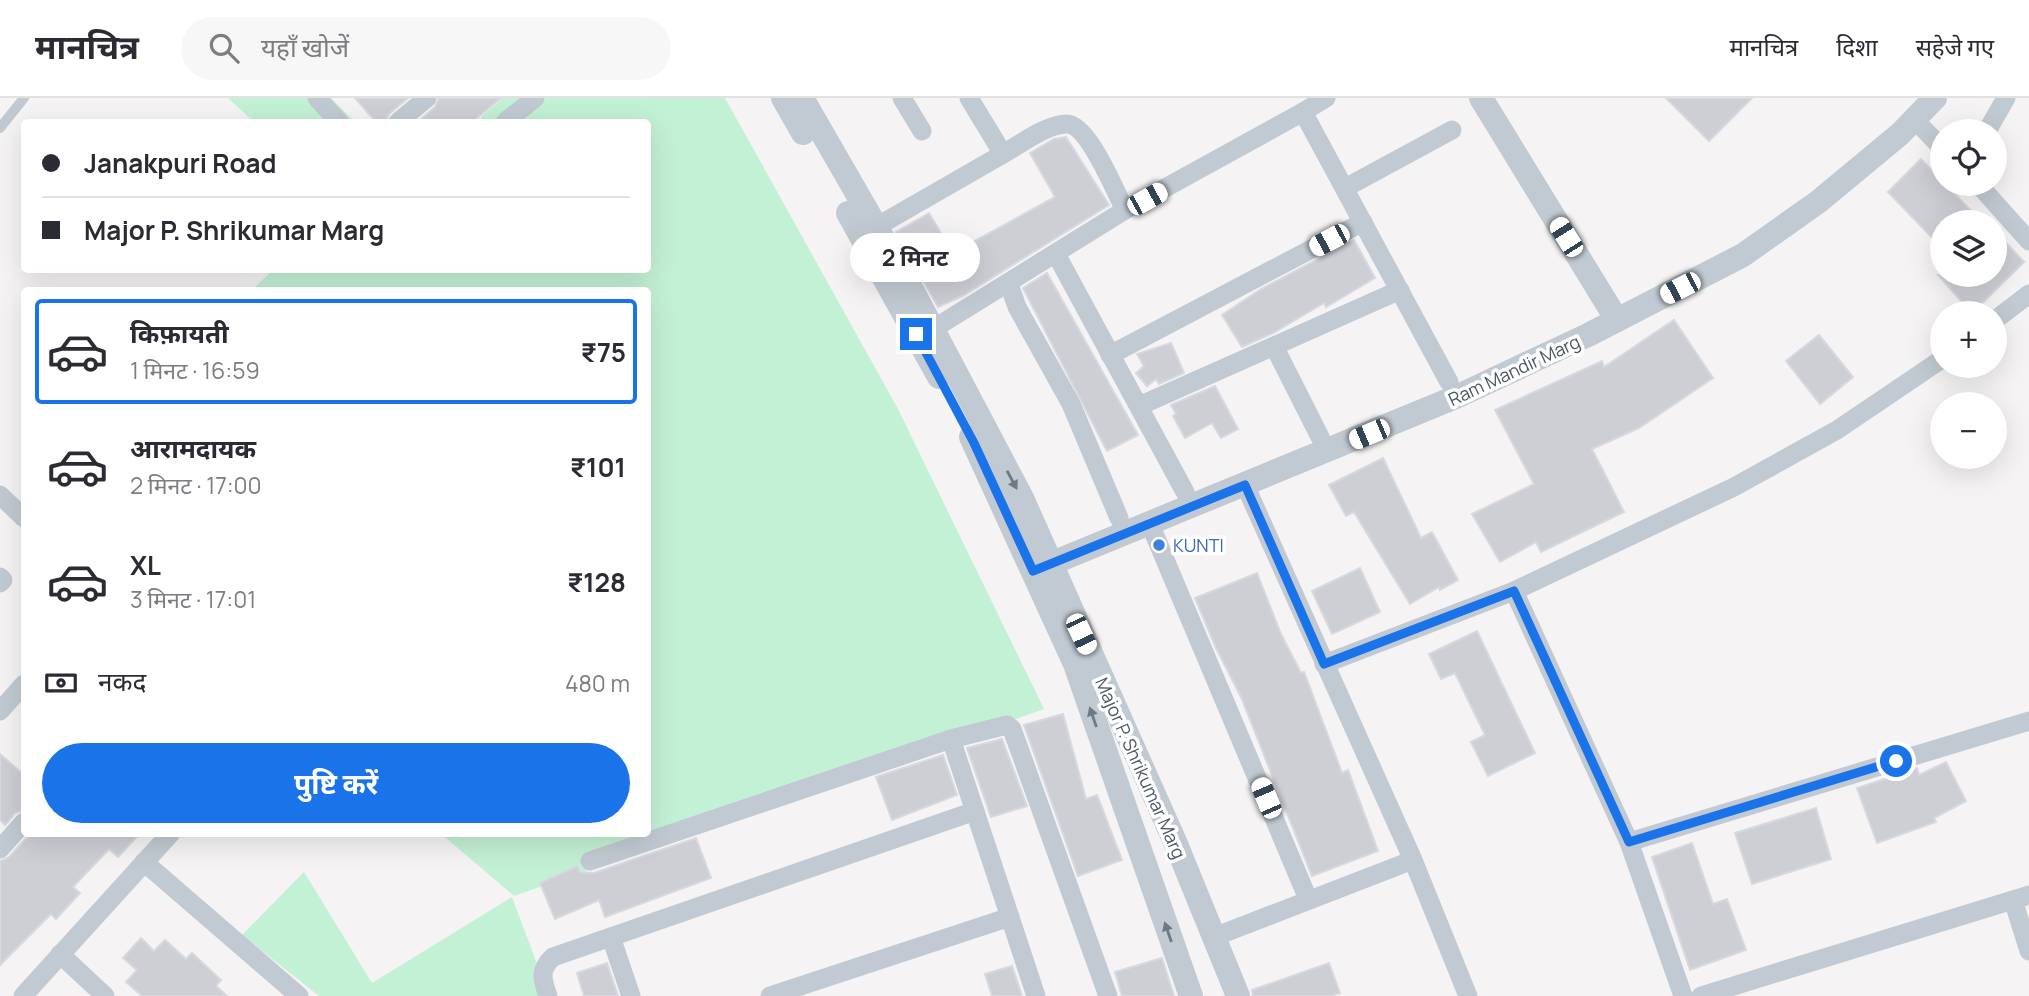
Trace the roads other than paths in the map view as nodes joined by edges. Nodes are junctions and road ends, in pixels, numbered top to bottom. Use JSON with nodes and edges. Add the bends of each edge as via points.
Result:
{"nodes":[{"id":1,"x":24,"y":98,"type":"edge"},
{"id":2,"x":317,"y":98,"type":"edge"},
{"id":3,"x":427,"y":98,"type":"edge"},
{"id":4,"x":536,"y":98,"type":"edge"},
{"id":5,"x":783,"y":98,"type":"edge"},
{"id":6,"x":803,"y":98,"type":"edge"},
{"id":7,"x":902,"y":98,"type":"edge"},
{"id":8,"x":969,"y":98,"type":"edge"},
{"id":9,"x":1326,"y":98,"type":"edge"},
{"id":10,"x":1480,"y":98,"type":"edge"},
{"id":11,"x":1934,"y":98,"type":"edge"},
{"id":12,"x":2006,"y":98,"type":"edge"},
{"id":13,"x":1913,"y":108,"type":"edge"},
{"id":14,"x":1303,"y":111,"type":"junction"},
{"id":15,"x":336,"y":119,"type":"edge"},
{"id":16,"x":402,"y":119,"type":"edge"},
{"id":17,"x":509,"y":119,"type":"edge"},
{"id":18,"x":1994,"y":119,"type":"edge"},
{"id":19,"x":0,"y":128,"type":"edge"},
{"id":20,"x":1452,"y":130,"type":"dead end"},
{"id":21,"x":922,"y":131,"type":"dead end"},
{"id":22,"x":1930,"y":131,"type":"edge"},
{"id":23,"x":1003,"y":154,"type":"junction"},
{"id":24,"x":1345,"y":188,"type":"junction"},
{"id":25,"x":1989,"y":196,"type":"edge"},
{"id":26,"x":1125,"y":210,"type":"junction"},
{"id":27,"x":1363,"y":222,"type":"junction"},
{"id":28,"x":876,"y":227,"type":"junction"},
{"id":29,"x":2029,"y":241,"type":"edge"},
{"id":30,"x":1056,"y":254,"type":"junction"},
{"id":31,"x":1009,"y":284,"type":"junction"},
{"id":32,"x":1399,"y":290,"type":"junction"},
{"id":33,"x":2029,"y":294,"type":"edge"},
{"id":34,"x":2007,"y":311,"type":"edge"},
{"id":35,"x":1613,"y":314,"type":"junction"},
{"id":36,"x":933,"y":328,"type":"junction"},
{"id":37,"x":1274,"y":346,"type":"junction"},
{"id":38,"x":1110,"y":355,"type":"junction"},
{"id":39,"x":1930,"y":367,"type":"edge"},
{"id":40,"x":1449,"y":382,"type":"junction"},
{"id":41,"x":1139,"y":406,"type":"junction"},
{"id":42,"x":1320,"y":437,"type":"junction"},
{"id":43,"x":1245,"y":485,"type":"junction"},
{"id":44,"x":1185,"y":492,"type":"junction"},
{"id":45,"x":0,"y":495,"type":"edge"},
{"id":46,"x":21,"y":515,"type":"edge"},
{"id":47,"x":1119,"y":518,"type":"junction"},
{"id":48,"x":1150,"y":524,"type":"junction"},
{"id":49,"x":1038,"y":561,"type":"junction"},
{"id":50,"x":0,"y":577,"type":"edge"},
{"id":51,"x":0,"y":583,"type":"edge"},
{"id":52,"x":1514,"y":591,"type":"junction"},
{"id":53,"x":1324,"y":664,"type":"junction"},
{"id":54,"x":21,"y":687,"type":"edge"},
{"id":55,"x":0,"y":711,"type":"edge"},
{"id":56,"x":2029,"y":721,"type":"edge"},
{"id":57,"x":951,"y":739,"type":"junction"},
{"id":58,"x":975,"y":811,"type":"junction"},
{"id":59,"x":21,"y":825,"type":"edge"},
{"id":60,"x":167,"y":837,"type":"edge"},
{"id":61,"x":1629,"y":842,"type":"junction"},
{"id":62,"x":0,"y":849,"type":"edge"},
{"id":63,"x":1413,"y":860,"type":"junction"},
{"id":64,"x":590,"y":861,"type":"dead end"},
{"id":65,"x":145,"y":862,"type":"junction"},
{"id":66,"x":2021,"y":897,"type":"edge"},
{"id":67,"x":1308,"y":899,"type":"junction"},
{"id":68,"x":1010,"y":917,"type":"junction"},
{"id":69,"x":611,"y":937,"type":"junction"},
{"id":70,"x":1214,"y":937,"type":"junction"},
{"id":71,"x":2029,"y":951,"type":"edge"},
{"id":72,"x":61,"y":954,"type":"junction"},
{"id":73,"x":292,"y":994,"type":"edge"},
{"id":74,"x":23,"y":996,"type":"edge"},
{"id":75,"x":105,"y":996,"type":"edge"},
{"id":76,"x":548,"y":996,"type":"edge"},
{"id":77,"x":631,"y":996,"type":"edge"},
{"id":78,"x":770,"y":996,"type":"edge"},
{"id":79,"x":1036,"y":996,"type":"edge"},
{"id":80,"x":1108,"y":996,"type":"edge"},
{"id":81,"x":1191,"y":996,"type":"edge"},
{"id":82,"x":1238,"y":996,"type":"edge"},
{"id":83,"x":1468,"y":996,"type":"edge"},
{"id":84,"x":1683,"y":996,"type":"edge"},
{"id":85,"x":1701,"y":996,"type":"edge"}],
"edges":[{"from":1,"to":19,"type":"lane"},
{"from":2,"to":15,"type":"street"},
{"from":3,"to":16,"type":"street"},
{"from":4,"to":17,"type":"street"},
{"from":5,"to":49,"type":"street","name":"Major P. Shrikumar Marg"},
{"from":6,"to":28,"type":"street","name":"Major P. Shrikumar Marg"},
{"from":7,"to":21,"type":"street"},
{"from":8,"to":23,"type":"street"},
{"from":9,"to":14,"type":"street"},
{"from":10,"to":35,"type":"street"},
{"from":11,"to":13,"type":"street","name":"Ram Mandir Marg"},
{"from":12,"to":18,"type":"street"},
{"from":13,"to":22,"type":"street"},
{"from":13,"to":35,"type":"street","name":"Ram Mandir Marg","via":[[1818,202],[1743,255]]},
{"from":14,"to":24,"type":"street"},
{"from":14,"to":26,"type":"street"},
{"from":20,"to":24,"type":"street"},
{"from":23,"to":26,"type":"street","via":[[1053,127],[1069,124],[1082,130]]},
{"from":23,"to":28,"type":"street"},
{"from":24,"to":27,"type":"street"},
{"from":25,"to":29,"type":"street"},
{"from":26,"to":30,"type":"street"},
{"from":27,"to":32,"type":"street"},
{"from":27,"to":38,"type":"street"},
{"from":28,"to":36,"type":"street","name":"Major P. Shrikumar Marg"},
{"from":30,"to":31,"type":"street"},
{"from":30,"to":38,"type":"street"},
{"from":31,"to":36,"type":"street"},
{"from":31,"to":47,"type":"street","via":[[1071,404]]},
{"from":32,"to":37,"type":"street"},
{"from":32,"to":40,"type":"street"},
{"from":33,"to":34,"type":"street"},
{"from":35,"to":40,"type":"street","name":"Ram Mandir Marg"},
{"from":35,"to":43,"type":"street","name":"Ram Mandir Marg","via":[[1455,397]]},
{"from":36,"to":49,"type":"street","name":"Major P. Shrikumar Marg","one_way":true,"via":[[1022,498]]},
{"from":37,"to":41,"type":"street"},
{"from":37,"to":42,"type":"street"},
{"from":38,"to":41,"type":"street"},
{"from":39,"to":52,"type":"street","via":[[1838,430],[1734,488]]},
{"from":40,"to":42,"type":"street","name":"Ram Mandir Marg"},
{"from":41,"to":44,"type":"street"},
{"from":42,"to":44,"type":"street","name":"Ram Mandir Marg"},
{"from":43,"to":48,"type":"street","name":"Ram Mandir Marg"},
{"from":43,"to":53,"type":"street"},
{"from":44,"to":47,"type":"street","name":"Ram Mandir Marg"},
{"from":45,"to":46,"type":"street"},
{"from":47,"to":49,"type":"street","name":"Ram Mandir Marg"},
{"from":48,"to":49,"type":"street","name":"Ram Mandir Marg"},
{"from":48,"to":67,"type":"street"},
{"from":49,"to":70,"type":"street","name":"Major P. Shrikumar Marg","via":[[1176,844]]},
{"from":81,"to":49,"type":"street","name":"Major P. Shrikumar Marg","one_way":true},
{"from":50,"to":51,"type":"street"},
{"from":52,"to":53,"type":"street"},
{"from":52,"to":61,"type":"street"},
{"from":53,"to":63,"type":"street"},
{"from":54,"to":55,"type":"street"},
{"from":56,"to":61,"type":"street"},
{"from":57,"to":58,"type":"street"},
{"from":57,"to":64,"type":"street"},
{"from":57,"to":80,"type":"street","via":[[1001,725],[1012,729]]},
{"from":58,"to":68,"type":"street"},
{"from":58,"to":69,"type":"street"},
{"from":59,"to":62,"type":"street"},
{"from":60,"to":65,"type":"street"},
{"from":61,"to":84,"type":"street"},
{"from":63,"to":67,"type":"street"},
{"from":63,"to":83,"type":"street"},
{"from":65,"to":72,"type":"street"},
{"from":65,"to":73,"type":"street"},
{"from":66,"to":71,"type":"street"},
{"from":66,"to":85,"type":"street"},
{"from":67,"to":70,"type":"street"},
{"from":68,"to":78,"type":"street"},
{"from":68,"to":79,"type":"street"},
{"from":69,"to":76,"type":"street","via":[[553,957],[541,977]]},
{"from":69,"to":77,"type":"street"},
{"from":70,"to":82,"type":"street","name":"Major P. Shrikumar Marg"},
{"from":72,"to":74,"type":"street"},
{"from":72,"to":75,"type":"street"}]}
